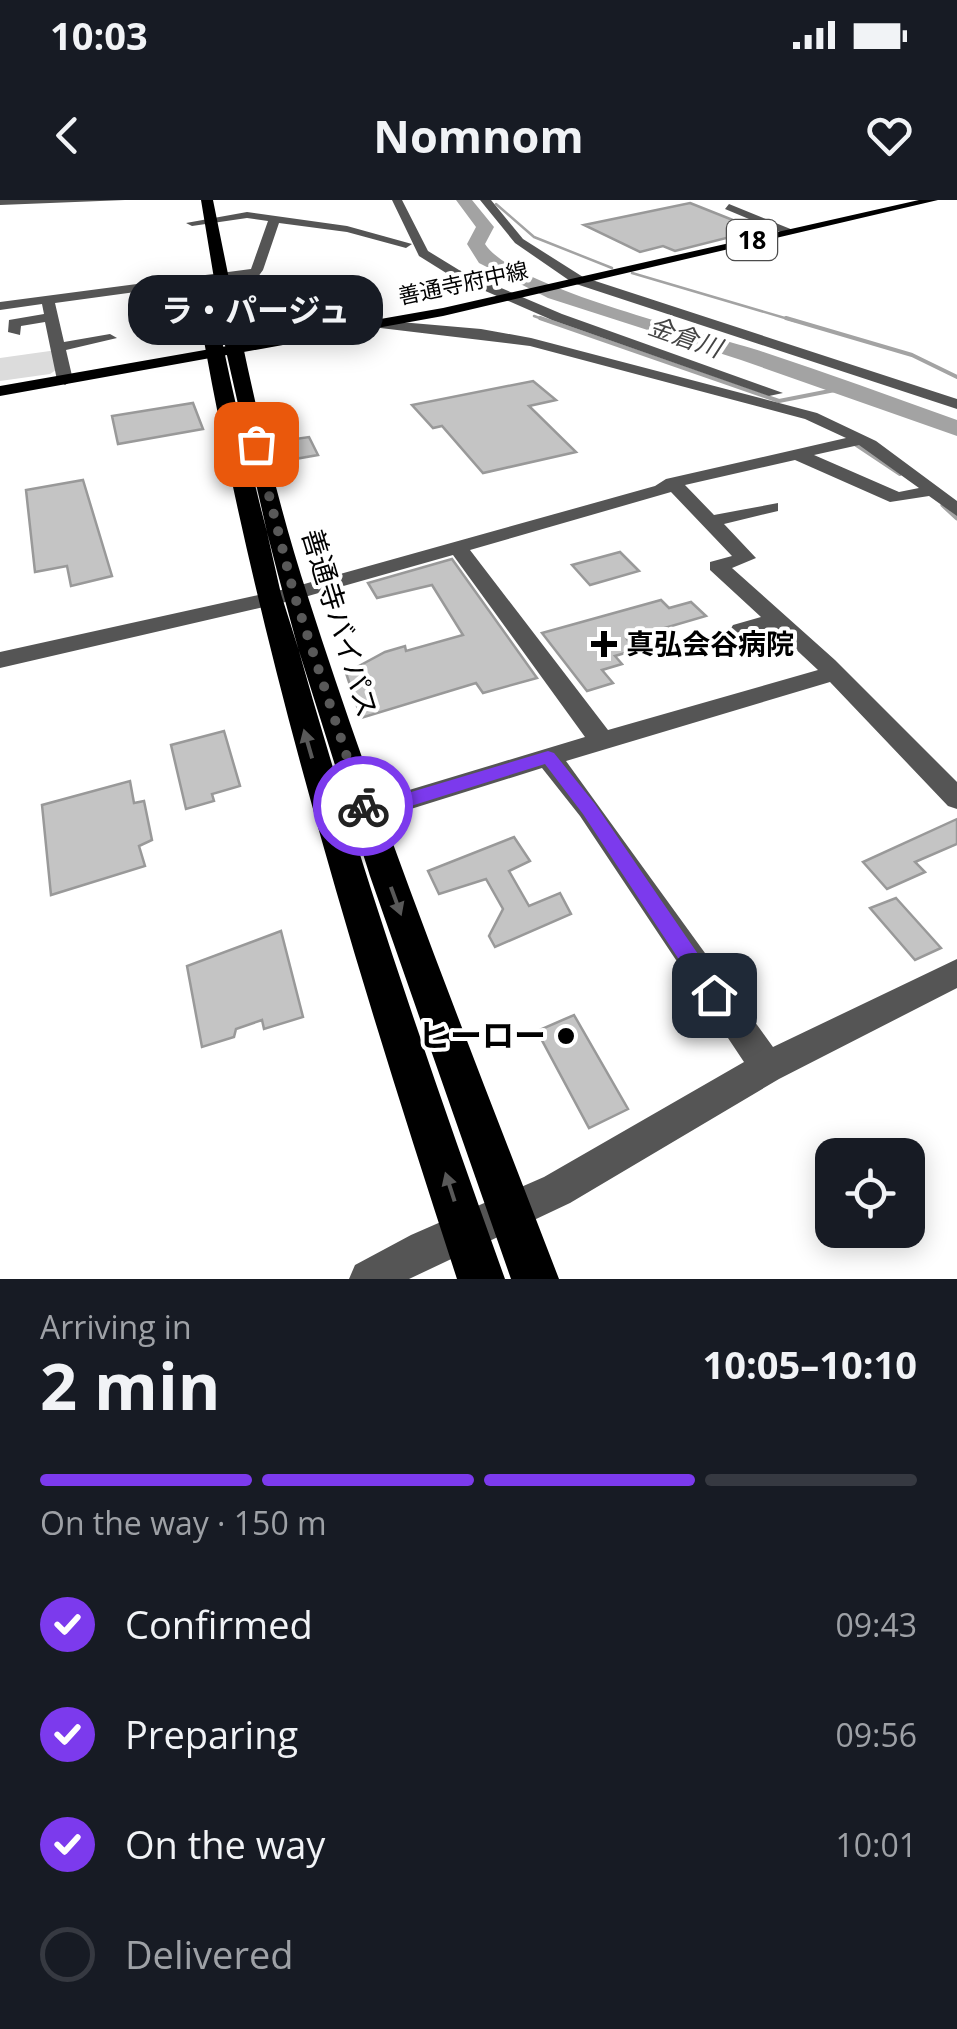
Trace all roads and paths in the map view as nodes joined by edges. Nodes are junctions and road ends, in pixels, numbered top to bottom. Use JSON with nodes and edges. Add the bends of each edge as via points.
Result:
{"nodes":[{"id":1,"x":120,"y":200,"type":"edge"},
{"id":2,"x":397,"y":200,"type":"edge"},
{"id":3,"x":485,"y":200,"type":"edge"},
{"id":4,"x":933,"y":200,"type":"edge"},
{"id":5,"x":0,"y":202,"type":"edge"},
{"id":6,"x":728,"y":207,"type":"dead end"},
{"id":7,"x":205,"y":211,"type":"edge"},
{"id":8,"x":247,"y":215,"type":"junction"},
{"id":9,"x":274,"y":220,"type":"junction"},
{"id":10,"x":789,"y":232,"type":"junction"},
{"id":11,"x":406,"y":244,"type":"dead end"},
{"id":12,"x":255,"y":272,"type":"junction"},
{"id":13,"x":211,"y":276,"type":"junction"},
{"id":14,"x":575,"y":281,"type":"junction"},
{"id":15,"x":515,"y":295,"type":"junction"},
{"id":16,"x":46,"y":299,"type":"junction"},
{"id":17,"x":0,"y":306,"type":"edge"},
{"id":18,"x":51,"y":318,"type":"junction"},
{"id":19,"x":378,"y":324,"type":"junction"},
{"id":20,"x":15,"y":332,"type":"dead end"},
{"id":21,"x":328,"y":333,"type":"junction"},
{"id":22,"x":110,"y":338,"type":"dead end"},
{"id":23,"x":57,"y":347,"type":"junction"},
{"id":24,"x":226,"y":352,"type":"junction"},
{"id":25,"x":65,"y":380,"type":"junction"},
{"id":26,"x":0,"y":391,"type":"edge"},
{"id":27,"x":952,"y":398,"type":"edge"},
{"id":28,"x":788,"y":403,"type":"junction"},
{"id":29,"x":859,"y":440,"type":"junction"},
{"id":30,"x":796,"y":454,"type":"junction"},
{"id":31,"x":672,"y":483,"type":"junction"},
{"id":32,"x":928,"y":491,"type":"junction"},
{"id":33,"x":770,"y":507,"type":"dead end"},
{"id":34,"x":957,"y":510,"type":"edge"},
{"id":35,"x":710,"y":522,"type":"junction"},
{"id":36,"x":458,"y":548,"type":"junction"},
{"id":37,"x":280,"y":597,"type":"junction"},
{"id":38,"x":777,"y":620,"type":"junction"},
{"id":39,"x":741,"y":630,"type":"dead end"},
{"id":40,"x":0,"y":660,"type":"edge"},
{"id":41,"x":834,"y":673,"type":"junction"},
{"id":42,"x":602,"y":741,"type":"junction"},
{"id":43,"x":548,"y":757,"type":"junction"},
{"id":44,"x":957,"y":799,"type":"edge"},
{"id":45,"x":366,"y":813,"type":"junction"},
{"id":46,"x":957,"y":972,"type":"edge"},
{"id":47,"x":766,"y":1067,"type":"junction"},
{"id":48,"x":511,"y":1214,"type":"junction"},
{"id":49,"x":465,"y":1233,"type":"junction"},
{"id":50,"x":369,"y":1279,"type":"edge"},
{"id":51,"x":481,"y":1279,"type":"edge"},
{"id":52,"x":535,"y":1279,"type":"edge"}],
"edges":[{"from":1,"to":5,"type":"street"},
{"from":2,"to":15,"type":"street","via":[[432,261]]},
{"from":3,"to":14,"type":"street","via":[[519,241]]},
{"from":4,"to":10,"type":"main road","name":"善通寺府中線","number":"18"},
{"from":6,"to":10,"type":"street"},
{"from":7,"to":8,"type":"street"},
{"from":7,"to":8,"type":"street"},
{"from":7,"to":13,"type":"highway","name":"善通寺バイパス"},
{"from":8,"to":9,"type":"street"},
{"from":9,"to":11,"type":"street","via":[[347,228]]},
{"from":9,"to":12,"type":"street"},
{"from":10,"to":14,"type":"main road","name":"善通寺府中線","number":"18"},
{"from":12,"to":13,"type":"street"},
{"from":12,"to":21,"type":"street","via":[[242,290],[257,328],[321,327]]},
{"from":13,"to":16,"type":"street","via":[[91,299]]},
{"from":13,"to":24,"type":"highway","name":"善通寺バイパス"},
{"from":14,"to":15,"type":"main road","name":"善通寺府中線","number":"18"},
{"from":14,"to":27,"type":"street"},
{"from":15,"to":19,"type":"main road","name":"善通寺府中線","number":"18"},
{"from":15,"to":28,"type":"street","via":[[557,317],[766,388]]},
{"from":16,"to":17,"type":"street"},
{"from":16,"to":18,"type":"street"},
{"from":18,"to":20,"type":"street","via":[[14,323]]},
{"from":18,"to":23,"type":"street"},
{"from":19,"to":21,"type":"main road","name":"善通寺府中線","number":"18"},
{"from":19,"to":28,"type":"street","via":[[531,342]]},
{"from":21,"to":24,"type":"main road","name":"善通寺府中線","number":"18"},
{"from":22,"to":23,"type":"street"},
{"from":23,"to":25,"type":"street"},
{"from":24,"to":25,"type":"main road","name":"善通寺府中線","number":"18"},
{"from":24,"to":37,"type":"highway","name":"善通寺バイパス"},
{"from":25,"to":26,"type":"main road","name":"善通寺府中線","number":"18"},
{"from":28,"to":29,"type":"street"},
{"from":29,"to":30,"type":"street"},
{"from":29,"to":32,"type":"street"},
{"from":30,"to":31,"type":"street"},
{"from":30,"to":32,"type":"street","via":[[898,498]]},
{"from":31,"to":35,"type":"street"},
{"from":31,"to":36,"type":"street"},
{"from":32,"to":34,"type":"street"},
{"from":33,"to":35,"type":"street"},
{"from":35,"to":38,"type":"street","via":[[746,558],[718,566]]},
{"from":36,"to":37,"type":"street"},
{"from":36,"to":42,"type":"street"},
{"from":37,"to":40,"type":"street"},
{"from":37,"to":45,"type":"highway","name":"善通寺バイパス"},
{"from":49,"to":37,"type":"highway","name":"善通寺バイパス","one_way":true,"via":[[350,885]]},
{"from":38,"to":39,"type":"street"},
{"from":38,"to":41,"type":"street"},
{"from":41,"to":42,"type":"street"},
{"from":41,"to":44,"type":"street"},
{"from":42,"to":43,"type":"street"},
{"from":43,"to":45,"type":"street"},
{"from":43,"to":47,"type":"street"},
{"from":45,"to":48,"type":"highway","name":"善通寺バイパス","one_way":true},
{"from":46,"to":47,"type":"street"},
{"from":47,"to":48,"type":"street"},
{"from":48,"to":49,"type":"street"},
{"from":48,"to":52,"type":"highway","name":"善通寺バイパス"},
{"from":49,"to":50,"type":"street"},
{"from":49,"to":51,"type":"highway","name":"善通寺バイパス"}]}
